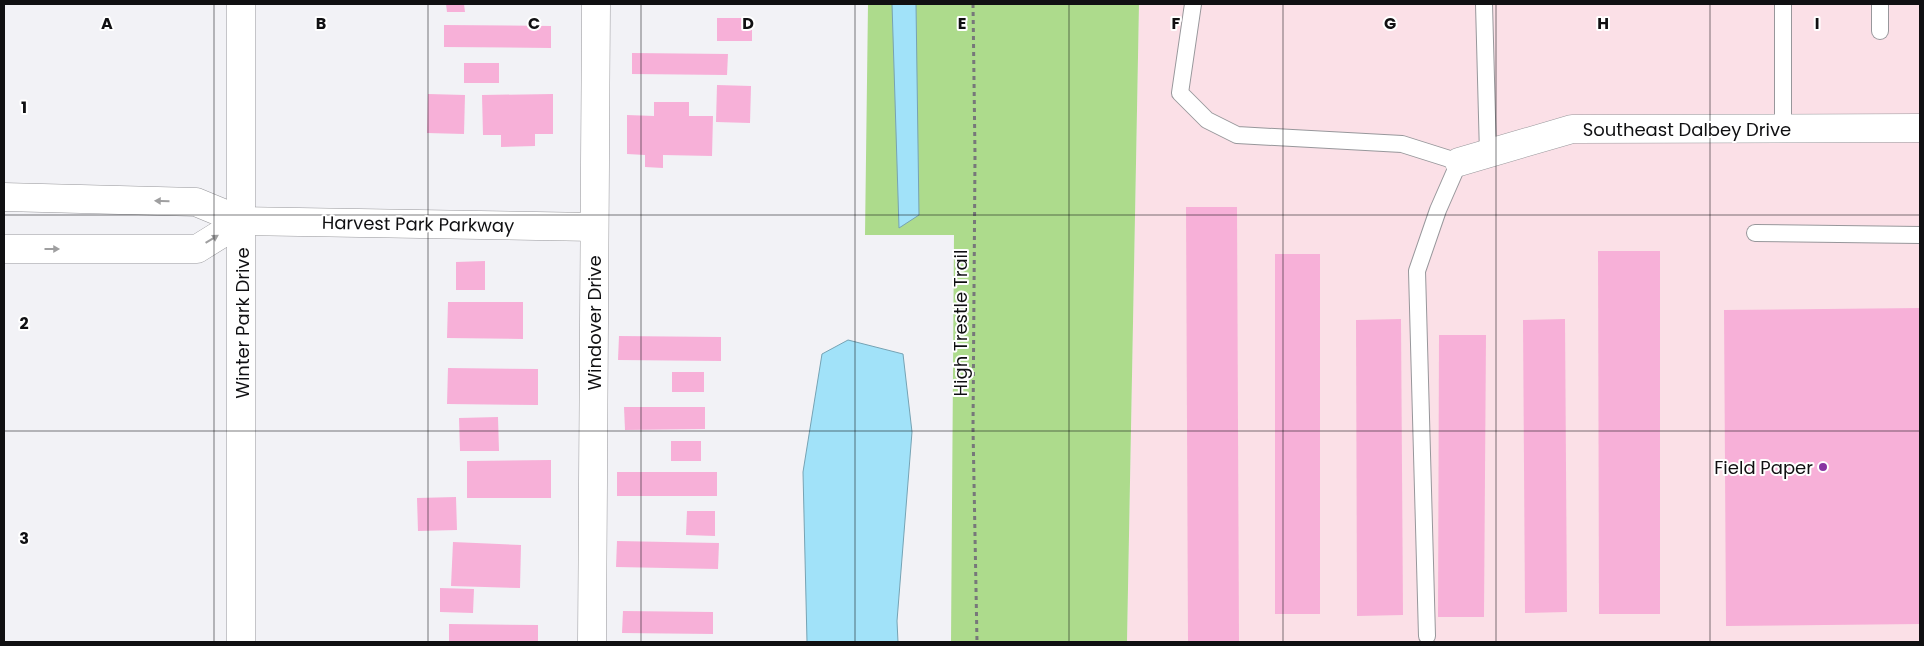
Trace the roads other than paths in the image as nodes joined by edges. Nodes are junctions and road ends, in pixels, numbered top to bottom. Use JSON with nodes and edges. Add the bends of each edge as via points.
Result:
{"nodes":[{"id":1,"x":241,"y":4,"type":"edge"},
{"id":2,"x":596,"y":4,"type":"edge"},
{"id":3,"x":1193,"y":4,"type":"edge"},
{"id":4,"x":1484,"y":4,"type":"edge"},
{"id":5,"x":1784,"y":4,"type":"edge"},
{"id":6,"x":1880,"y":4,"type":"edge"},
{"id":7,"x":1880,"y":31,"type":"dead end"},
{"id":8,"x":1782,"y":128,"type":"junction"},
{"id":9,"x":1920,"y":128,"type":"edge"},
{"id":10,"x":1488,"y":154,"type":"junction"},
{"id":11,"x":1458,"y":162,"type":"junction"},
{"id":12,"x":4,"y":197,"type":"edge"},
{"id":13,"x":242,"y":222,"type":"junction"},
{"id":14,"x":594,"y":228,"type":"junction"},
{"id":15,"x":1755,"y":233,"type":"dead end"},
{"id":16,"x":1920,"y":235,"type":"edge"},
{"id":17,"x":4,"y":248,"type":"edge"},
{"id":18,"x":1427,"y":636,"type":"dead end"},
{"id":19,"x":241,"y":642,"type":"edge"},
{"id":20,"x":592,"y":642,"type":"edge"}],
"edges":[{"from":1,"to":13,"type":"street","name":"Winter Park Drive"},
{"from":2,"to":14,"type":"street","name":"Windover Drive"},
{"from":3,"to":11,"type":"lane","via":[[1180,93],[1207,120],[1237,135],[1402,144]]},
{"from":4,"to":10,"type":"lane"},
{"from":5,"to":8,"type":"lane"},
{"from":6,"to":7,"type":"lane"},
{"from":8,"to":9,"type":"street","name":"Southeast Dalbey Drive"},
{"from":8,"to":10,"type":"street","name":"Southeast Dalbey Drive","via":[[1572,129]]},
{"from":10,"to":11,"type":"street","name":"Southeast Dalbey Drive"},
{"from":11,"to":18,"type":"lane","via":[[1417,271]]},
{"from":13,"to":12,"type":"street","name":"Harvest Park Parkway","one_way":true,"via":[[196,202]]},
{"from":13,"to":14,"type":"street","name":"Harvest Park Parkway"},
{"from":17,"to":13,"type":"street","one_way":true,"via":[[197,248]]},
{"from":13,"to":19,"type":"street","name":"Winter Park Drive"},
{"from":14,"to":20,"type":"street","name":"Windover Drive"},
{"from":15,"to":16,"type":"lane"}]}
